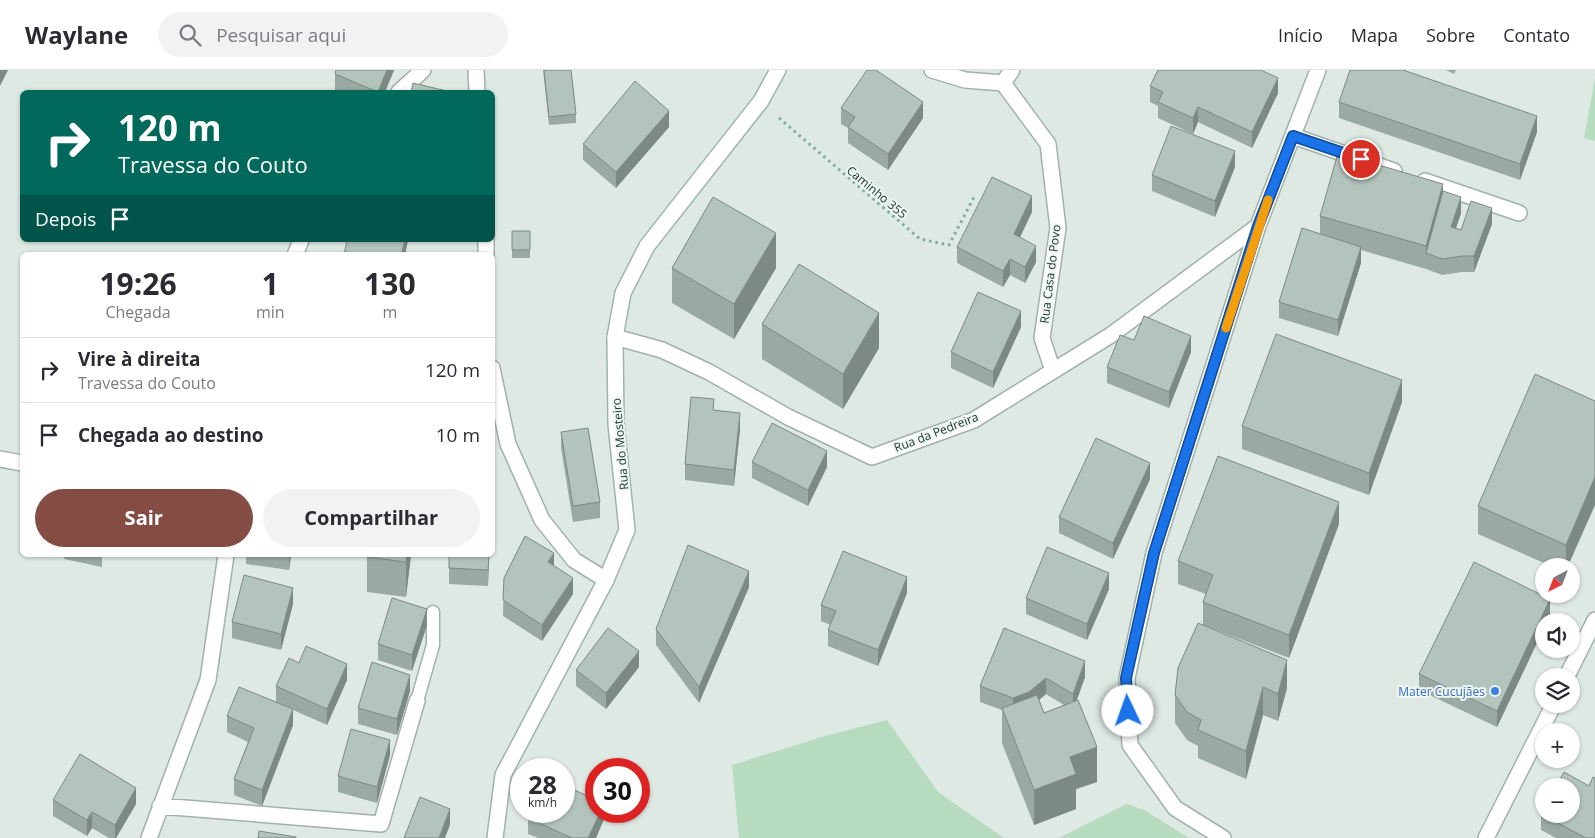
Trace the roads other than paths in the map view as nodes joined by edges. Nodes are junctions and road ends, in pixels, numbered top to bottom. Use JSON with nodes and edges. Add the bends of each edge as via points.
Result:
{"nodes":[{"id":1,"x":423,"y":70,"type":"edge"},
{"id":2,"x":476,"y":70,"type":"edge"},
{"id":3,"x":778,"y":70,"type":"edge"},
{"id":4,"x":932,"y":70,"type":"edge"},
{"id":5,"x":1012,"y":70,"type":"edge"},
{"id":6,"x":1318,"y":70,"type":"edge"},
{"id":7,"x":1002,"y":83,"type":"junction"},
{"id":8,"x":402,"y":90,"type":"edge"},
{"id":9,"x":477,"y":90,"type":"edge"},
{"id":10,"x":1293,"y":136,"type":"junction"},
{"id":11,"x":1519,"y":213,"type":"dead end"},
{"id":12,"x":1258,"y":226,"type":"junction"},
{"id":13,"x":615,"y":337,"type":"junction"},
{"id":14,"x":1053,"y":371,"type":"junction"},
{"id":15,"x":495,"y":382,"type":"edge"},
{"id":16,"x":0,"y":459,"type":"edge"},
{"id":17,"x":20,"y":463,"type":"edge"},
{"id":18,"x":226,"y":557,"type":"edge"},
{"id":19,"x":606,"y":580,"type":"junction"},
{"id":20,"x":433,"y":612,"type":"dead end"},
{"id":21,"x":1595,"y":620,"type":"edge"},
{"id":22,"x":1571,"y":668,"type":"edge"},
{"id":23,"x":417,"y":700,"type":"joint"},
{"id":24,"x":1549,"y":713,"type":"edge"},
{"id":25,"x":160,"y":806,"type":"junction"},
{"id":26,"x":149,"y":838,"type":"edge"},
{"id":27,"x":496,"y":838,"type":"edge"},
{"id":28,"x":1223,"y":838,"type":"edge"},
{"id":29,"x":1486,"y":838,"type":"edge"}],
"edges":[{"from":1,"to":8,"type":"street"},
{"from":2,"to":9,"type":"street"},
{"from":3,"to":13,"type":"street","name":"Rua do Mosteiro","via":[[761,102],[647,246],[623,293]]},
{"from":4,"to":7,"type":"street","via":[[965,80]]},
{"from":5,"to":7,"type":"street"},
{"from":6,"to":10,"type":"street"},
{"from":7,"to":14,"type":"street","name":"Rua Casa do Povo","via":[[1048,144],[1058,228],[1042,338]]},
{"from":10,"to":11,"type":"street"},
{"from":10,"to":12,"type":"street"},
{"from":12,"to":14,"type":"street","name":"Rua da Pedreira","via":[[1111,335]]},
{"from":12,"to":28,"type":"street","via":[[1154,553],[1126,678],[1130,745],[1175,808]]},
{"from":13,"to":14,"type":"street","name":"Rua da Pedreira","via":[[662,350],[872,457],[974,420]]},
{"from":13,"to":19,"type":"street","name":"Rua do Mosteiro","via":[[616,424],[628,530]]},
{"from":15,"to":19,"type":"street","via":[[508,444],[542,520],[574,560]]},
{"from":16,"to":17,"type":"street"},
{"from":18,"to":25,"type":"street","via":[[208,680]]},
{"from":19,"to":27,"type":"street","name":"Rua do Mosteiro","via":[[503,775]]},
{"from":20,"to":23,"type":"lane","via":[[433,646]]},
{"from":21,"to":22,"type":"street"},
{"from":23,"to":25,"type":"street","via":[[381,824]]},
{"from":24,"to":29,"type":"street"},
{"from":25,"to":26,"type":"street"}]}
